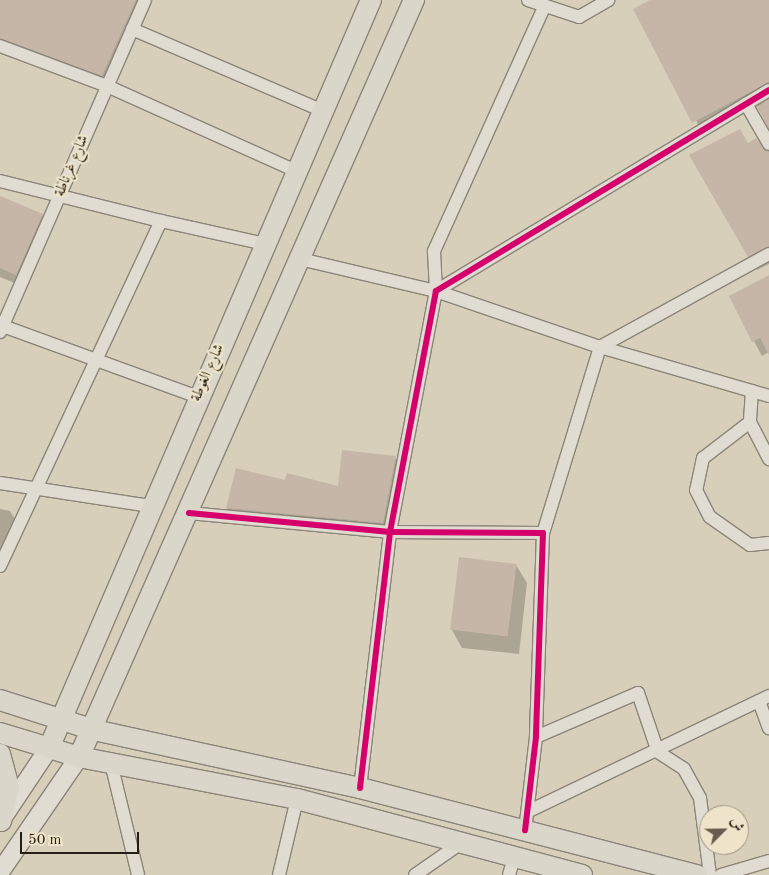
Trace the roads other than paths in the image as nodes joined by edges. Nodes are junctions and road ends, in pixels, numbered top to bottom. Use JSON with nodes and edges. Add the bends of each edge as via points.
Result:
{"nodes":[{"id":1,"x":145,"y":0,"type":"edge"},
{"id":2,"x":371,"y":0,"type":"edge"},
{"id":3,"x":414,"y":0,"type":"edge"},
{"id":4,"x":528,"y":0,"type":"edge"},
{"id":5,"x":609,"y":0,"type":"edge"},
{"id":6,"x":544,"y":7,"type":"junction"},
{"id":7,"x":132,"y":29,"type":"junction"},
{"id":8,"x":0,"y":46,"type":"edge"},
{"id":9,"x":107,"y":86,"type":"junction"},
{"id":10,"x":769,"y":90,"type":"edge"},
{"id":11,"x":746,"y":104,"type":"junction"},
{"id":12,"x":323,"y":112,"type":"junction"},
{"id":13,"x":769,"y":144,"type":"edge"},
{"id":14,"x":296,"y":171,"type":"junction"},
{"id":15,"x":0,"y":181,"type":"edge"},
{"id":16,"x":60,"y":196,"type":"junction"},
{"id":17,"x":161,"y":221,"type":"junction"},
{"id":18,"x":265,"y":244,"type":"junction"},
{"id":19,"x":769,"y":254,"type":"edge"},
{"id":20,"x":296,"y":258,"type":"junction"},
{"id":21,"x":436,"y":291,"type":"junction"},
{"id":22,"x":1,"y":328,"type":"edge"},
{"id":23,"x":600,"y":347,"type":"junction"},
{"id":24,"x":96,"y":360,"type":"junction"},
{"id":25,"x":752,"y":391,"type":"junction"},
{"id":26,"x":769,"y":396,"type":"edge"},
{"id":27,"x":198,"y":397,"type":"junction"},
{"id":28,"x":750,"y":422,"type":"junction"},
{"id":29,"x":769,"y":459,"type":"edge"},
{"id":30,"x":0,"y":483,"type":"edge"},
{"id":31,"x":34,"y":490,"type":"junction"},
{"id":32,"x":150,"y":506,"type":"junction"},
{"id":33,"x":189,"y":513,"type":"junction"},
{"id":34,"x":390,"y":532,"type":"junction"},
{"id":35,"x":543,"y":533,"type":"junction"},
{"id":36,"x":769,"y":543,"type":"edge"},
{"id":37,"x":0,"y":566,"type":"edge"},
{"id":38,"x":764,"y":699,"type":"edge"},
{"id":39,"x":0,"y":700,"type":"edge"},
{"id":40,"x":61,"y":722,"type":"junction"},
{"id":41,"x":769,"y":728,"type":"edge"},
{"id":42,"x":94,"y":730,"type":"junction"},
{"id":43,"x":0,"y":733,"type":"edge"},
{"id":44,"x":536,"y":737,"type":"junction"},
{"id":45,"x":49,"y":748,"type":"junction"},
{"id":46,"x":658,"y":752,"type":"junction"},
{"id":47,"x":0,"y":754,"type":"edge"},
{"id":48,"x":79,"y":757,"type":"junction"},
{"id":49,"x":111,"y":763,"type":"junction"},
{"id":50,"x":360,"y":788,"type":"junction"},
{"id":51,"x":297,"y":799,"type":"junction"},
{"id":52,"x":531,"y":810,"type":"junction"},
{"id":53,"x":0,"y":821,"type":"edge"},
{"id":54,"x":526,"y":830,"type":"junction"},
{"id":55,"x":461,"y":843,"type":"junction"},
{"id":56,"x":769,"y":861,"type":"edge"},
{"id":57,"x":511,"y":866,"type":"edge"},
{"id":58,"x":0,"y":872,"type":"edge"},
{"id":59,"x":577,"y":874,"type":"edge"},
{"id":60,"x":138,"y":875,"type":"edge"},
{"id":61,"x":279,"y":875,"type":"edge"},
{"id":62,"x":415,"y":875,"type":"edge"},
{"id":63,"x":697,"y":875,"type":"edge"},
{"id":64,"x":710,"y":875,"type":"edge"},
{"id":65,"x":721,"y":875,"type":"edge"}],
"edges":[{"from":1,"to":7,"type":"street","name":"شارع غرناطة"},
{"from":2,"to":12,"type":"main road","name":"شارع الغوطة"},
{"from":3,"to":20,"type":"main road"},
{"from":4,"to":6,"type":"street"},
{"from":5,"to":6,"type":"street","via":[[579,17]]},
{"from":6,"to":21,"type":"street","via":[[434,251]]},
{"from":7,"to":9,"type":"street","name":"شارع غرناطة"},
{"from":7,"to":12,"type":"street"},
{"from":8,"to":9,"type":"street"},
{"from":9,"to":14,"type":"street"},
{"from":9,"to":16,"type":"street","name":"شارع غرناطة"},
{"from":10,"to":11,"type":"street"},
{"from":11,"to":13,"type":"street"},
{"from":11,"to":21,"type":"street"},
{"from":12,"to":14,"type":"main road","name":"شارع الغوطة"},
{"from":14,"to":18,"type":"main road","name":"شارع الغوطة"},
{"from":15,"to":16,"type":"street"},
{"from":16,"to":17,"type":"street"},
{"from":16,"to":22,"type":"street","name":"شارع غرناطة"},
{"from":17,"to":18,"type":"street"},
{"from":17,"to":24,"type":"street"},
{"from":18,"to":27,"type":"main road","name":"شارع الغوطة"},
{"from":19,"to":23,"type":"street"},
{"from":20,"to":21,"type":"street"},
{"from":20,"to":33,"type":"main road"},
{"from":21,"to":23,"type":"street"},
{"from":21,"to":34,"type":"street"},
{"from":22,"to":24,"type":"street"},
{"from":23,"to":25,"type":"street"},
{"from":23,"to":35,"type":"street"},
{"from":24,"to":27,"type":"street"},
{"from":24,"to":31,"type":"street"},
{"from":25,"to":26,"type":"street"},
{"from":25,"to":28,"type":"street"},
{"from":27,"to":32,"type":"main road","name":"شارع الغوطة"},
{"from":28,"to":29,"type":"street"},
{"from":28,"to":36,"type":"street","via":[[703,458],[696,490],[710,518],[750,545]]},
{"from":30,"to":31,"type":"street"},
{"from":31,"to":32,"type":"street"},
{"from":31,"to":37,"type":"street"},
{"from":32,"to":40,"type":"main road","name":"شارع الغوطة"},
{"from":33,"to":34,"type":"street"},
{"from":33,"to":42,"type":"main road"},
{"from":34,"to":35,"type":"street"},
{"from":34,"to":50,"type":"street"},
{"from":35,"to":44,"type":"street"},
{"from":38,"to":41,"type":"street"},
{"from":38,"to":46,"type":"street"},
{"from":39,"to":40,"type":"main road"},
{"from":40,"to":42,"type":"main road"},
{"from":40,"to":45,"type":"main road","name":"شارع الغوطة"},
{"from":42,"to":48,"type":"main road"},
{"from":42,"to":50,"type":"main road"},
{"from":43,"to":45,"type":"main road"},
{"from":44,"to":46,"type":"street","via":[[638,694]]},
{"from":44,"to":52,"type":"street"},
{"from":45,"to":48,"type":"main road"},
{"from":45,"to":53,"type":"main road"},
{"from":46,"to":52,"type":"street"},
{"from":46,"to":64,"type":"street","via":[[684,769],[700,798]]},
{"from":47,"to":53,"type":"main road","via":[[9,787]]},
{"from":48,"to":49,"type":"main road"},
{"from":48,"to":58,"type":"main road"},
{"from":49,"to":51,"type":"main road"},
{"from":49,"to":60,"type":"street"},
{"from":50,"to":54,"type":"main road"},
{"from":51,"to":55,"type":"main road"},
{"from":51,"to":61,"type":"street"},
{"from":52,"to":54,"type":"street"},
{"from":54,"to":63,"type":"main road"},
{"from":55,"to":57,"type":"main road"},
{"from":55,"to":62,"type":"street"},
{"from":56,"to":65,"type":"street"},
{"from":57,"to":59,"type":"main road"}]}
